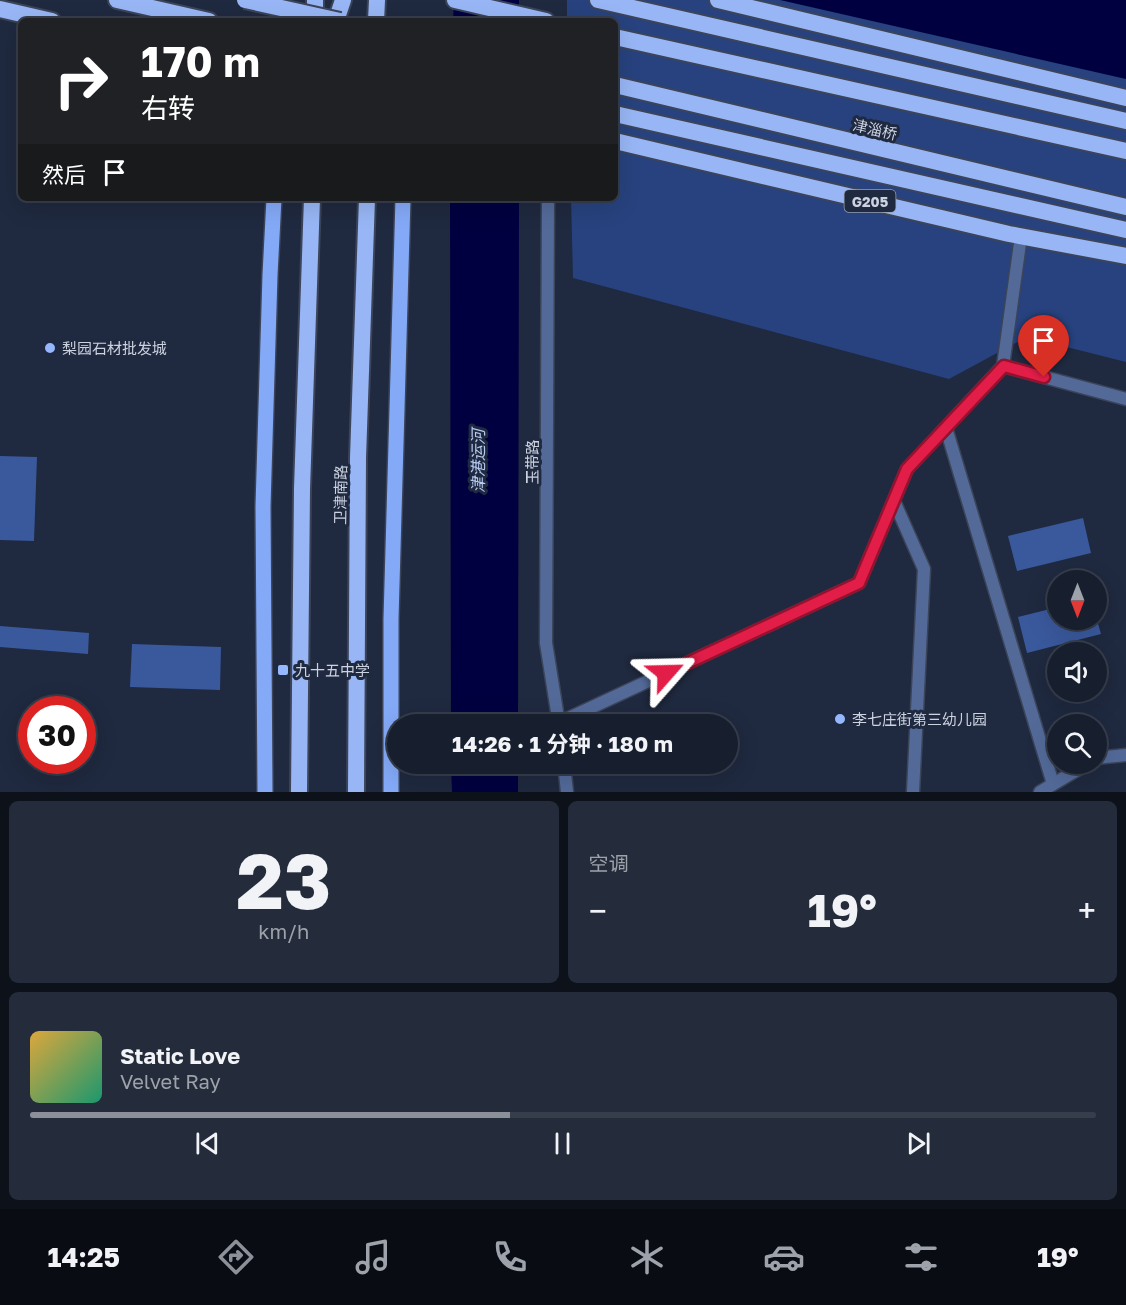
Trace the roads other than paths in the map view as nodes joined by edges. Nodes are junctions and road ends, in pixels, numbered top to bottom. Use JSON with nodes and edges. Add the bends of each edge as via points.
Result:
{"nodes":[{"id":1,"x":117,"y":0,"type":"edge"},
{"id":2,"x":244,"y":0,"type":"edge"},
{"id":3,"x":315,"y":0,"type":"edge"},
{"id":4,"x":343,"y":0,"type":"edge"},
{"id":5,"x":377,"y":0,"type":"edge"},
{"id":6,"x":455,"y":0,"type":"edge"},
{"id":7,"x":598,"y":0,"type":"edge"},
{"id":8,"x":718,"y":0,"type":"edge"},
{"id":9,"x":0,"y":9,"type":"edge"},
{"id":10,"x":39,"y":18,"type":"edge"},
{"id":11,"x":196,"y":18,"type":"edge"},
{"id":12,"x":315,"y":18,"type":"edge"},
{"id":13,"x":325,"y":18,"type":"edge"},
{"id":14,"x":339,"y":18,"type":"edge"},
{"id":15,"x":376,"y":18,"type":"edge"},
{"id":16,"x":533,"y":18,"type":"edge"},
{"id":17,"x":618,"y":38,"type":"edge"},
{"id":18,"x":618,"y":86,"type":"edge"},
{"id":19,"x":1126,"y":98,"type":"edge"},
{"id":20,"x":618,"y":115,"type":"edge"},
{"id":21,"x":1126,"y":121,"type":"edge"},
{"id":22,"x":618,"y":142,"type":"edge"},
{"id":23,"x":1126,"y":151,"type":"edge"},
{"id":24,"x":274,"y":201,"type":"edge"},
{"id":25,"x":312,"y":201,"type":"edge"},
{"id":26,"x":367,"y":201,"type":"edge"},
{"id":27,"x":403,"y":201,"type":"edge"},
{"id":28,"x":548,"y":201,"type":"edge"},
{"id":29,"x":1126,"y":207,"type":"edge"},
{"id":30,"x":1126,"y":230,"type":"edge"},
{"id":31,"x":1021,"y":236,"type":"junction"},
{"id":32,"x":1126,"y":256,"type":"edge"},
{"id":33,"x":1004,"y":366,"type":"junction"},
{"id":34,"x":1126,"y":399,"type":"edge"},
{"id":35,"x":946,"y":428,"type":"junction"},
{"id":36,"x":894,"y":501,"type":"junction"},
{"id":37,"x":557,"y":714,"type":"edge"},
{"id":38,"x":580,"y":714,"type":"edge"},
{"id":39,"x":1126,"y":754,"type":"edge"},
{"id":40,"x":1107,"y":757,"type":"edge"},
{"id":41,"x":565,"y":774,"type":"edge"},
{"id":42,"x":1070,"y":774,"type":"edge"},
{"id":43,"x":1053,"y":784,"type":"junction"},
{"id":44,"x":265,"y":792,"type":"edge"},
{"id":45,"x":299,"y":792,"type":"edge"},
{"id":46,"x":356,"y":792,"type":"edge"},
{"id":47,"x":391,"y":792,"type":"edge"},
{"id":48,"x":567,"y":792,"type":"edge"},
{"id":49,"x":913,"y":792,"type":"edge"},
{"id":50,"x":1040,"y":792,"type":"edge"}],
"edges":[{"from":1,"to":11,"type":"highway"},
{"from":2,"to":13,"type":"highway","bridge":true},
{"from":3,"to":12,"type":"highway"},
{"from":4,"to":14,"type":"highway"},
{"from":5,"to":15,"type":"highway"},
{"from":6,"to":16,"type":"highway"},
{"from":7,"to":21,"type":"highway"},
{"from":8,"to":19,"type":"highway"},
{"from":9,"to":10,"type":"highway"},
{"from":17,"to":23,"type":"highway"},
{"from":18,"to":29,"type":"highway","name":"津淄桥"},
{"from":20,"to":30,"type":"highway"},
{"from":22,"to":31,"type":"highway","number":"G205"},
{"from":24,"to":44,"type":"main road","via":[[263,506]]},
{"from":25,"to":45,"type":"highway","via":[[302,489]]},
{"from":26,"to":46,"type":"highway","name":"卫津南路","via":[[358,458]]},
{"from":27,"to":47,"type":"main road"},
{"from":28,"to":37,"type":"street","name":"玉带路","via":[[546,643]]},
{"from":31,"to":32,"type":"highway","number":"G205"},
{"from":31,"to":33,"type":"street"},
{"from":33,"to":34,"type":"street"},
{"from":33,"to":35,"type":"street"},
{"from":35,"to":36,"type":"street","via":[[907,469]]},
{"from":35,"to":43,"type":"street"},
{"from":36,"to":38,"type":"street","via":[[859,583]]},
{"from":36,"to":49,"type":"street","via":[[924,569]]},
{"from":39,"to":40,"type":"street"},
{"from":41,"to":48,"type":"street"},
{"from":42,"to":43,"type":"street"},
{"from":43,"to":50,"type":"street"}]}
